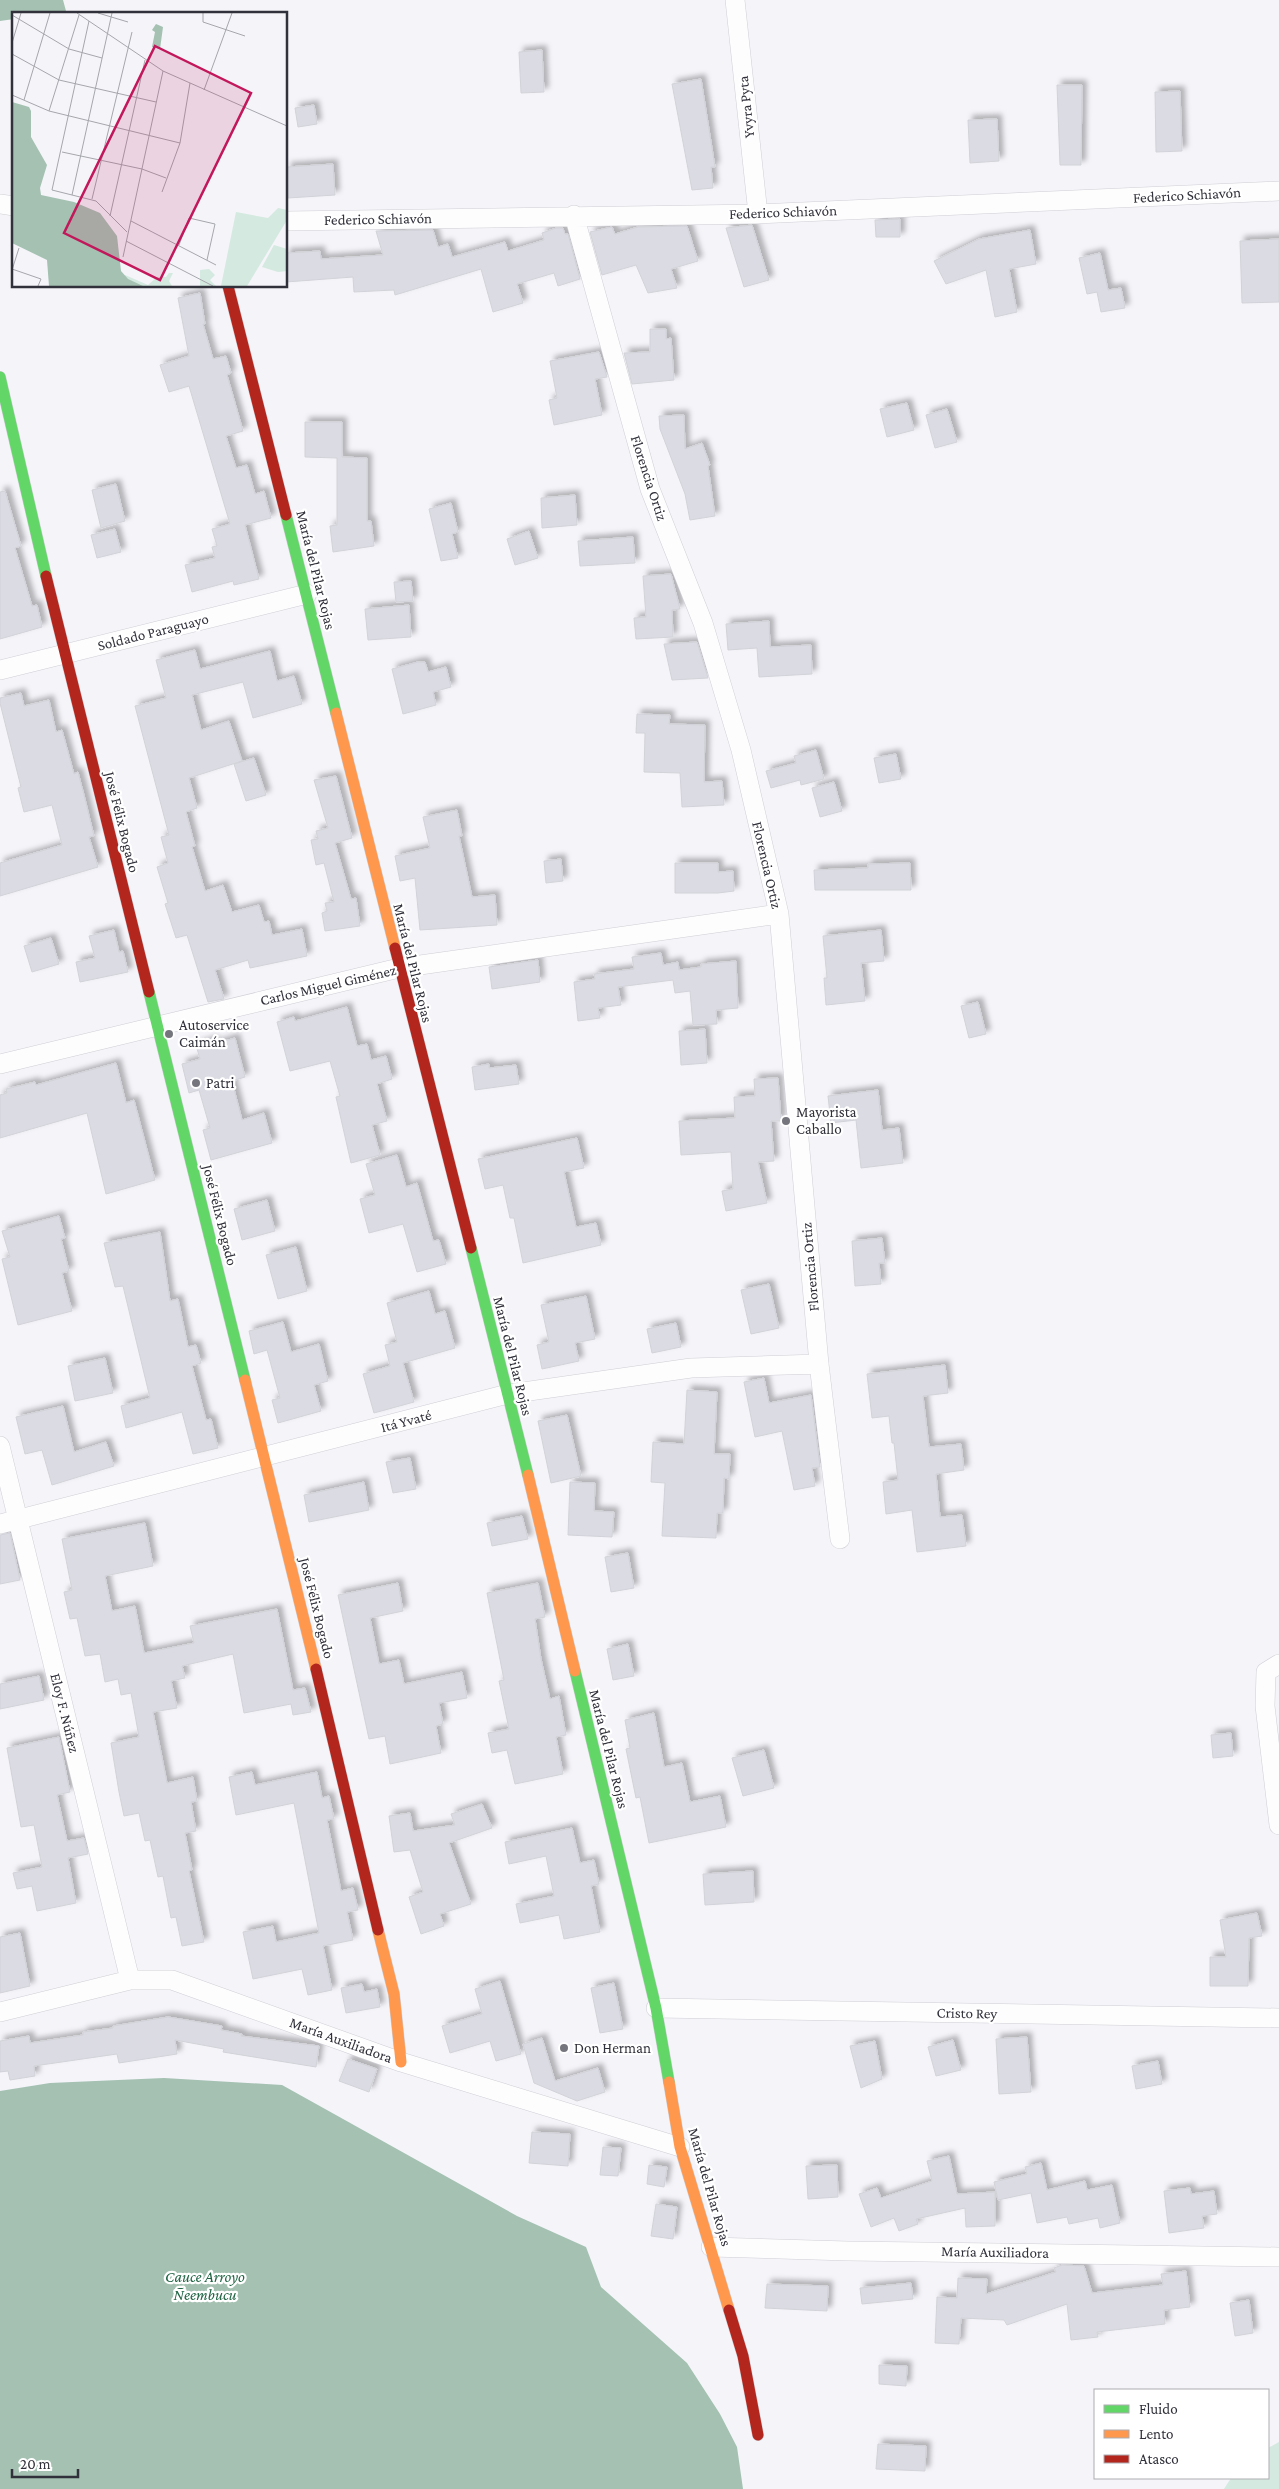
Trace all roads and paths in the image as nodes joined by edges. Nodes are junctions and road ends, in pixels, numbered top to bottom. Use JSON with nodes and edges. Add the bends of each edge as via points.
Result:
{"nodes":[{"id":1,"x":735,"y":0,"type":"edge"},
{"id":2,"x":1279,"y":191,"type":"edge"},
{"id":3,"x":758,"y":214,"type":"junction"},
{"id":4,"x":574,"y":215,"type":"junction"},
{"id":5,"x":288,"y":221,"type":"edge"},
{"id":6,"x":229,"y":288,"type":"edge"},
{"id":7,"x":0,"y":376,"type":"edge"},
{"id":8,"x":306,"y":594,"type":"junction"},
{"id":9,"x":64,"y":654,"type":"junction"},
{"id":10,"x":0,"y":670,"type":"edge"},
{"id":11,"x":779,"y":914,"type":"junction"},
{"id":12,"x":399,"y":968,"type":"junction"},
{"id":13,"x":158,"y":1025,"type":"junction"},
{"id":14,"x":0,"y":1064,"type":"edge"},
{"id":15,"x":819,"y":1364,"type":"junction"},
{"id":16,"x":508,"y":1394,"type":"junction"},
{"id":17,"x":0,"y":1446,"type":"edge"},
{"id":18,"x":265,"y":1458,"type":"junction"},
{"id":19,"x":9,"y":1521,"type":"edge"},
{"id":20,"x":840,"y":1539,"type":"dead end"},
{"id":21,"x":1279,"y":1664,"type":"edge"},
{"id":22,"x":1279,"y":1825,"type":"edge"},
{"id":23,"x":130,"y":1980,"type":"junction"},
{"id":24,"x":656,"y":2008,"type":"junction"},
{"id":25,"x":0,"y":2012,"type":"edge"},
{"id":26,"x":1279,"y":2018,"type":"edge"},
{"id":27,"x":401,"y":2062,"type":"junction"},
{"id":28,"x":680,"y":2147,"type":"junction"},
{"id":29,"x":711,"y":2246,"type":"junction"},
{"id":30,"x":1279,"y":2256,"type":"edge"},
{"id":31,"x":758,"y":2435,"type":"dead end"}],
"edges":[{"from":1,"to":3,"type":"street","name":"Yvyra Pyta"},
{"from":2,"to":3,"type":"street","name":"Federico Schiavón"},
{"from":3,"to":4,"type":"street","name":"Federico Schiavón"},
{"from":4,"to":5,"type":"street","name":"Federico Schiavón"},
{"from":4,"to":11,"type":"street","name":"Florencia Ortiz","via":[[650,489],[703,623],[733,722]]},
{"from":6,"to":8,"type":"street","name":"María del Pilar Rojas"},
{"from":7,"to":9,"type":"street","name":"José Félix Bogado"},
{"from":8,"to":9,"type":"street","name":"Soldado Paraguayo"},
{"from":8,"to":12,"type":"street","name":"María del Pilar Rojas"},
{"from":9,"to":10,"type":"street","name":"Soldado Paraguayo"},
{"from":9,"to":13,"type":"street","name":"José Félix Bogado"},
{"from":11,"to":12,"type":"street","name":"Carlos Miguel Giménez"},
{"from":11,"to":15,"type":"street","name":"Florencia Ortiz"},
{"from":12,"to":13,"type":"street","name":"Carlos Miguel Giménez"},
{"from":12,"to":16,"type":"street","name":"María del Pilar Rojas"},
{"from":13,"to":14,"type":"street","name":"Carlos Miguel Giménez"},
{"from":13,"to":18,"type":"street","name":"José Félix Bogado"},
{"from":15,"to":16,"type":"street","name":"Itá Yvaté","via":[[691,1368]]},
{"from":15,"to":20,"type":"street","name":"Florencia Ortiz"},
{"from":16,"to":18,"type":"street","name":"Itá Yvaté"},
{"from":16,"to":24,"type":"street","name":"María del Pilar Rojas"},
{"from":17,"to":19,"type":"street","name":"Eloy F. Núñez"},
{"from":18,"to":19,"type":"street","name":"Itá Yvaté"},
{"from":18,"to":27,"type":"street","name":"José Félix Bogado","via":[[394,1994]]},
{"from":19,"to":23,"type":"street","name":"Eloy F. Núñez"},
{"from":21,"to":22,"type":"street","via":[[1266,1672],[1265,1706]]},
{"from":23,"to":25,"type":"street","name":"María Auxiliadora"},
{"from":23,"to":27,"type":"street","name":"María Auxiliadora","via":[[172,1980]]},
{"from":24,"to":26,"type":"street","name":"Cristo Rey"},
{"from":24,"to":28,"type":"street","name":"María del Pilar Rojas"},
{"from":27,"to":28,"type":"street","name":"María Auxiliadora"},
{"from":28,"to":29,"type":"street","name":"María del Pilar Rojas"},
{"from":29,"to":30,"type":"street","name":"María Auxiliadora","via":[[848,2251]]},
{"from":29,"to":31,"type":"street","name":"María del Pilar Rojas","via":[[743,2356]]}]}
